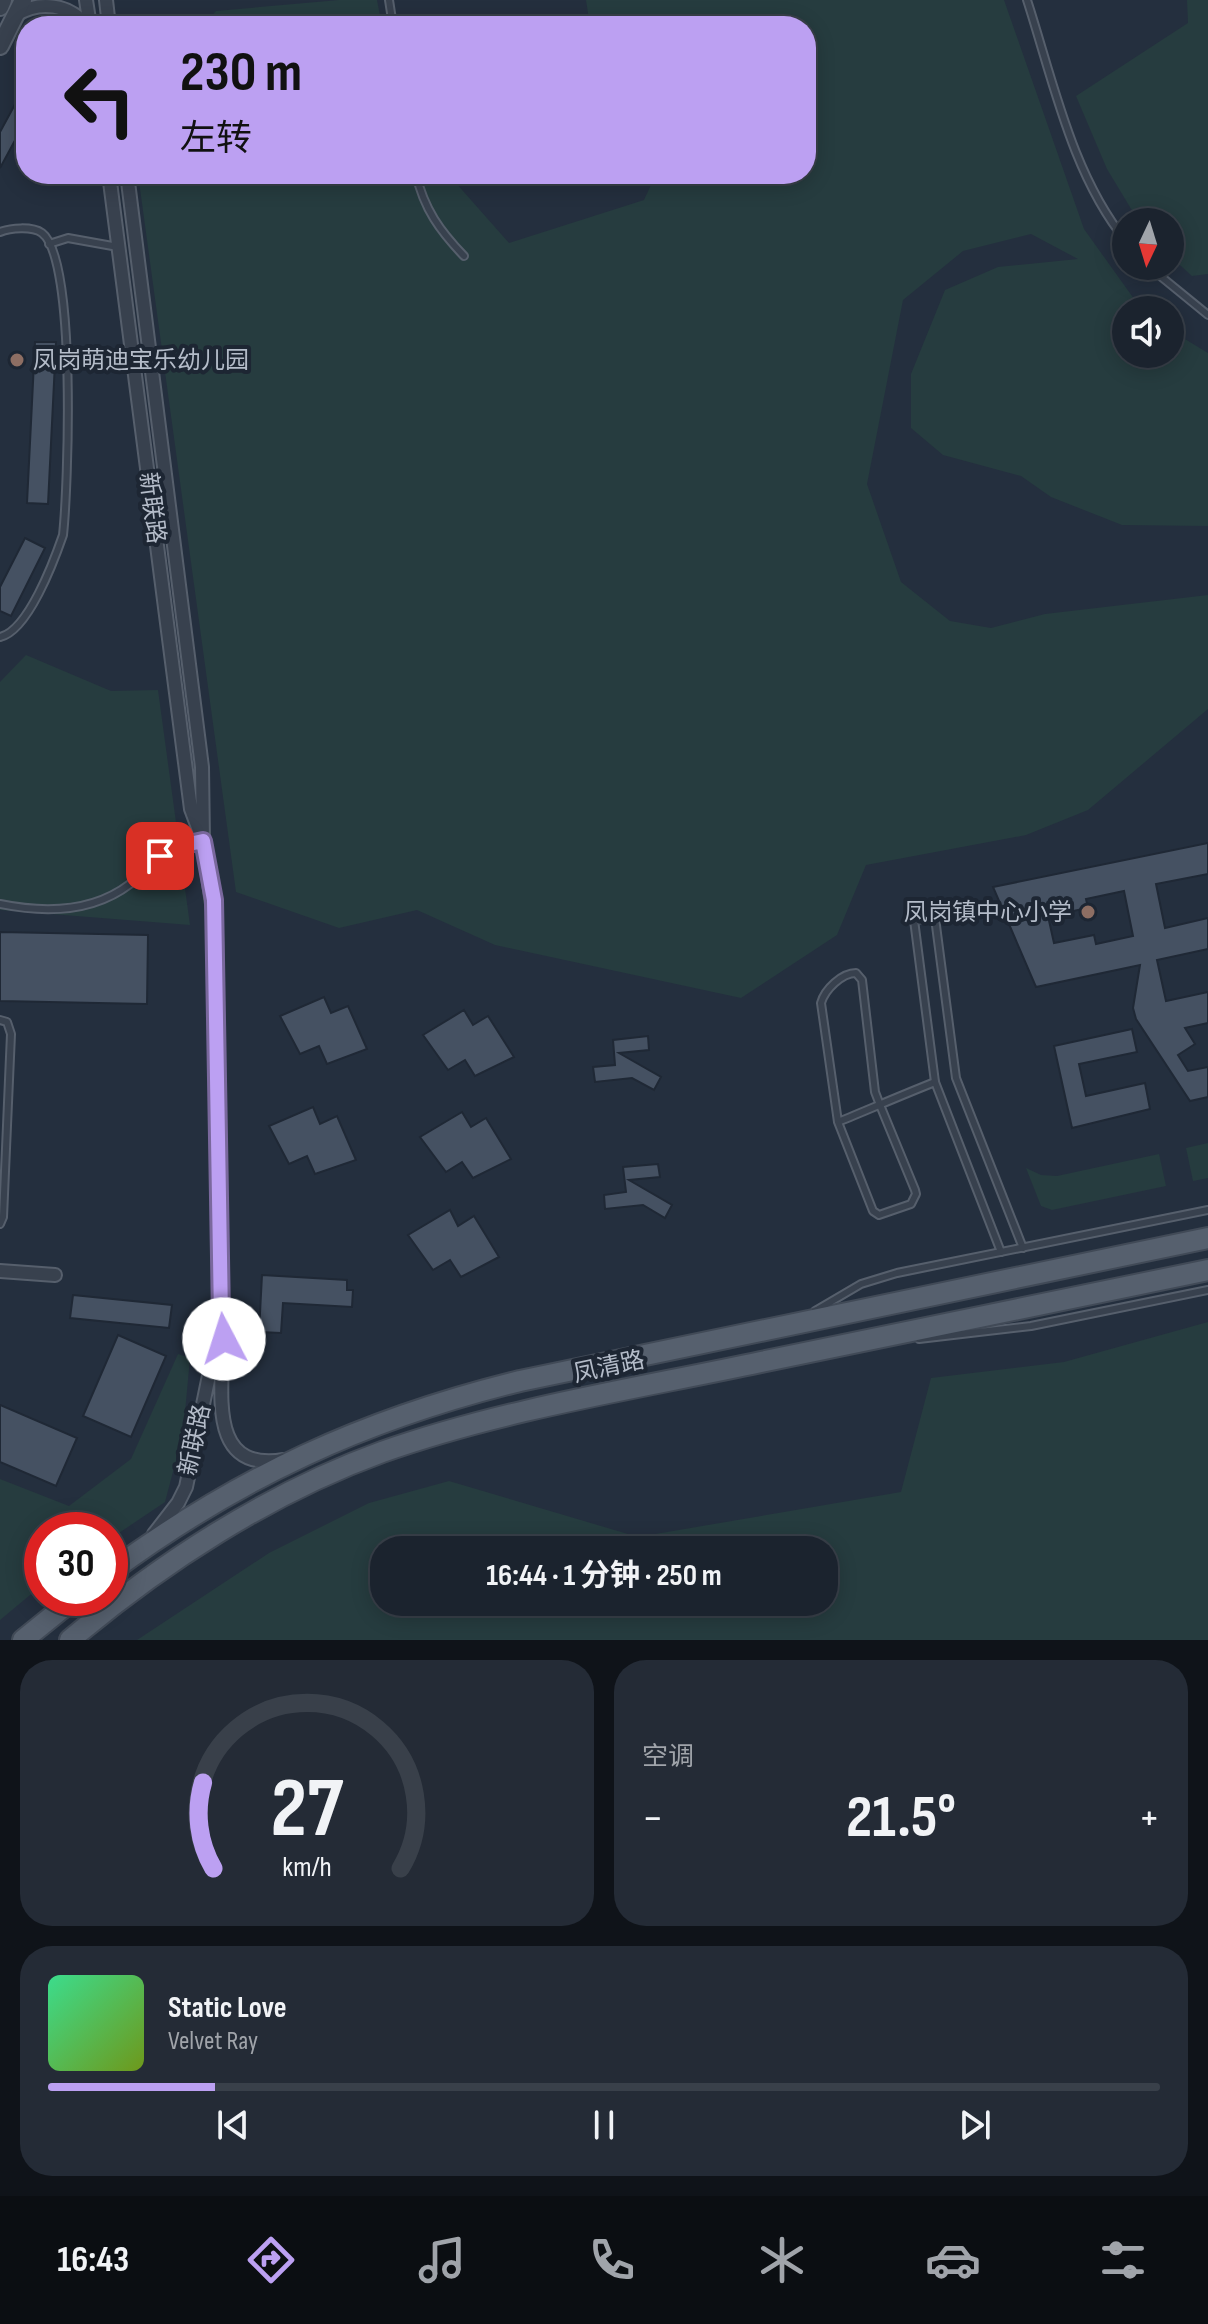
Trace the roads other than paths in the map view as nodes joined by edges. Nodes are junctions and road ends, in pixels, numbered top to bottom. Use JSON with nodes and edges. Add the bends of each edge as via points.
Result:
{"nodes":[{"id":1,"x":3,"y":0,"type":"edge"},
{"id":2,"x":1027,"y":0,"type":"edge"},
{"id":3,"x":0,"y":7,"type":"edge"},
{"id":4,"x":20,"y":7,"type":"edge"},
{"id":5,"x":76,"y":16,"type":"edge"},
{"id":6,"x":0,"y":46,"type":"edge"},
{"id":7,"x":110,"y":184,"type":"edge"},
{"id":8,"x":128,"y":184,"type":"edge"},
{"id":9,"x":419,"y":184,"type":"edge"},
{"id":10,"x":1112,"y":220,"type":"edge"},
{"id":11,"x":0,"y":232,"type":"edge"},
{"id":12,"x":49,"y":244,"type":"junction"},
{"id":13,"x":118,"y":247,"type":"junction"},
{"id":14,"x":464,"y":256,"type":"dead end"},
{"id":15,"x":1165,"y":280,"type":"edge"},
{"id":16,"x":1208,"y":315,"type":"edge"},
{"id":17,"x":0,"y":637,"type":"edge"},
{"id":18,"x":203,"y":841,"type":"junction"},
{"id":19,"x":0,"y":904,"type":"edge"},
{"id":20,"x":0,"y":1020,"type":"edge"},
{"id":21,"x":935,"y":1082,"type":"junction"},
{"id":22,"x":880,"y":1105,"type":"junction"},
{"id":23,"x":838,"y":1122,"type":"junction"},
{"id":24,"x":1208,"y":1210,"type":"edge"},
{"id":25,"x":0,"y":1224,"type":"edge"},
{"id":26,"x":1208,"y":1238,"type":"edge"},
{"id":27,"x":1023,"y":1248,"type":"junction"},
{"id":28,"x":1001,"y":1252,"type":"junction"},
{"id":29,"x":1208,"y":1270,"type":"edge"},
{"id":30,"x":0,"y":1271,"type":"edge"},
{"id":31,"x":55,"y":1275,"type":"dead end"},
{"id":32,"x":1208,"y":1290,"type":"edge"},
{"id":33,"x":221,"y":1317,"type":"junction"},
{"id":34,"x":793,"y":1324,"type":"junction"},
{"id":35,"x":816,"y":1351,"type":"junction"},
{"id":36,"x":295,"y":1458,"type":"junction"},
{"id":37,"x":140,"y":1550,"type":"junction"},
{"id":38,"x":128,"y":1559,"type":"edge"},
{"id":39,"x":53,"y":1616,"type":"edge"},
{"id":40,"x":23,"y":1640,"type":"edge"},
{"id":41,"x":70,"y":1640,"type":"edge"}],
"edges":[{"from":1,"to":3,"type":"street"},
{"from":2,"to":10,"type":"lane","via":[[1075,146]]},
{"from":4,"to":5,"type":"street","via":[[55,6]]},
{"from":4,"to":6,"type":"street"},
{"from":7,"to":13,"type":"street","name":"新联路"},
{"from":8,"to":18,"type":"street","name":"新联路","via":[[202,767]]},
{"from":9,"to":14,"type":"lane","via":[[434,222]]},
{"from":11,"to":12,"type":"lane","via":[[33,230]]},
{"from":12,"to":13,"type":"lane","via":[[68,238]]},
{"from":12,"to":17,"type":"lane","via":[[62,292],[67,344],[63,535],[18,628]]},
{"from":13,"to":18,"type":"street","name":"新联路","via":[[191,809]]},
{"from":15,"to":16,"type":"lane"},
{"from":18,"to":19,"type":"lane","via":[[175,847],[107,898],[54,911]]},
{"from":18,"to":33,"type":"street","name":"新联路","via":[[216,932]]},
{"from":20,"to":25,"type":"lane","via":[[7,1022],[11,1034]]},
{"from":21,"to":22,"type":"lane"},
{"from":21,"to":27,"type":"lane","via":[[914,920],[935,918],[956,1078]]},
{"from":21,"to":28,"type":"lane"},
{"from":22,"to":23,"type":"lane"},
{"from":22,"to":23,"type":"lane","via":[[916,1194],[911,1204],[886,1215],[873,1211]]},
{"from":22,"to":23,"type":"lane","via":[[862,980],[851,973],[826,992],[821,1003]]},
{"from":24,"to":27,"type":"lane"},
{"from":26,"to":34,"type":"main road","name":"凤清路"},
{"from":27,"to":28,"type":"lane"},
{"from":28,"to":34,"type":"lane","via":[[878,1278]]},
{"from":29,"to":35,"type":"main road","name":"凤清路"},
{"from":30,"to":31,"type":"street"},
{"from":32,"to":35,"type":"lane","via":[[1031,1326]]},
{"from":33,"to":36,"type":"street","name":"新联路","via":[[228,1443],[234,1452],[258,1462]]},
{"from":33,"to":37,"type":"street","name":"新联路","via":[[186,1487]]},
{"from":34,"to":36,"type":"main road","name":"凤清路","via":[[469,1394],[367,1426]]},
{"from":35,"to":41,"type":"main road","name":"凤清路","via":[[515,1414],[379,1454],[232,1526]]},
{"from":36,"to":37,"type":"main road","name":"凤清路"},
{"from":37,"to":38,"type":"main road","name":"凤清路"},
{"from":39,"to":40,"type":"main road"}]}
